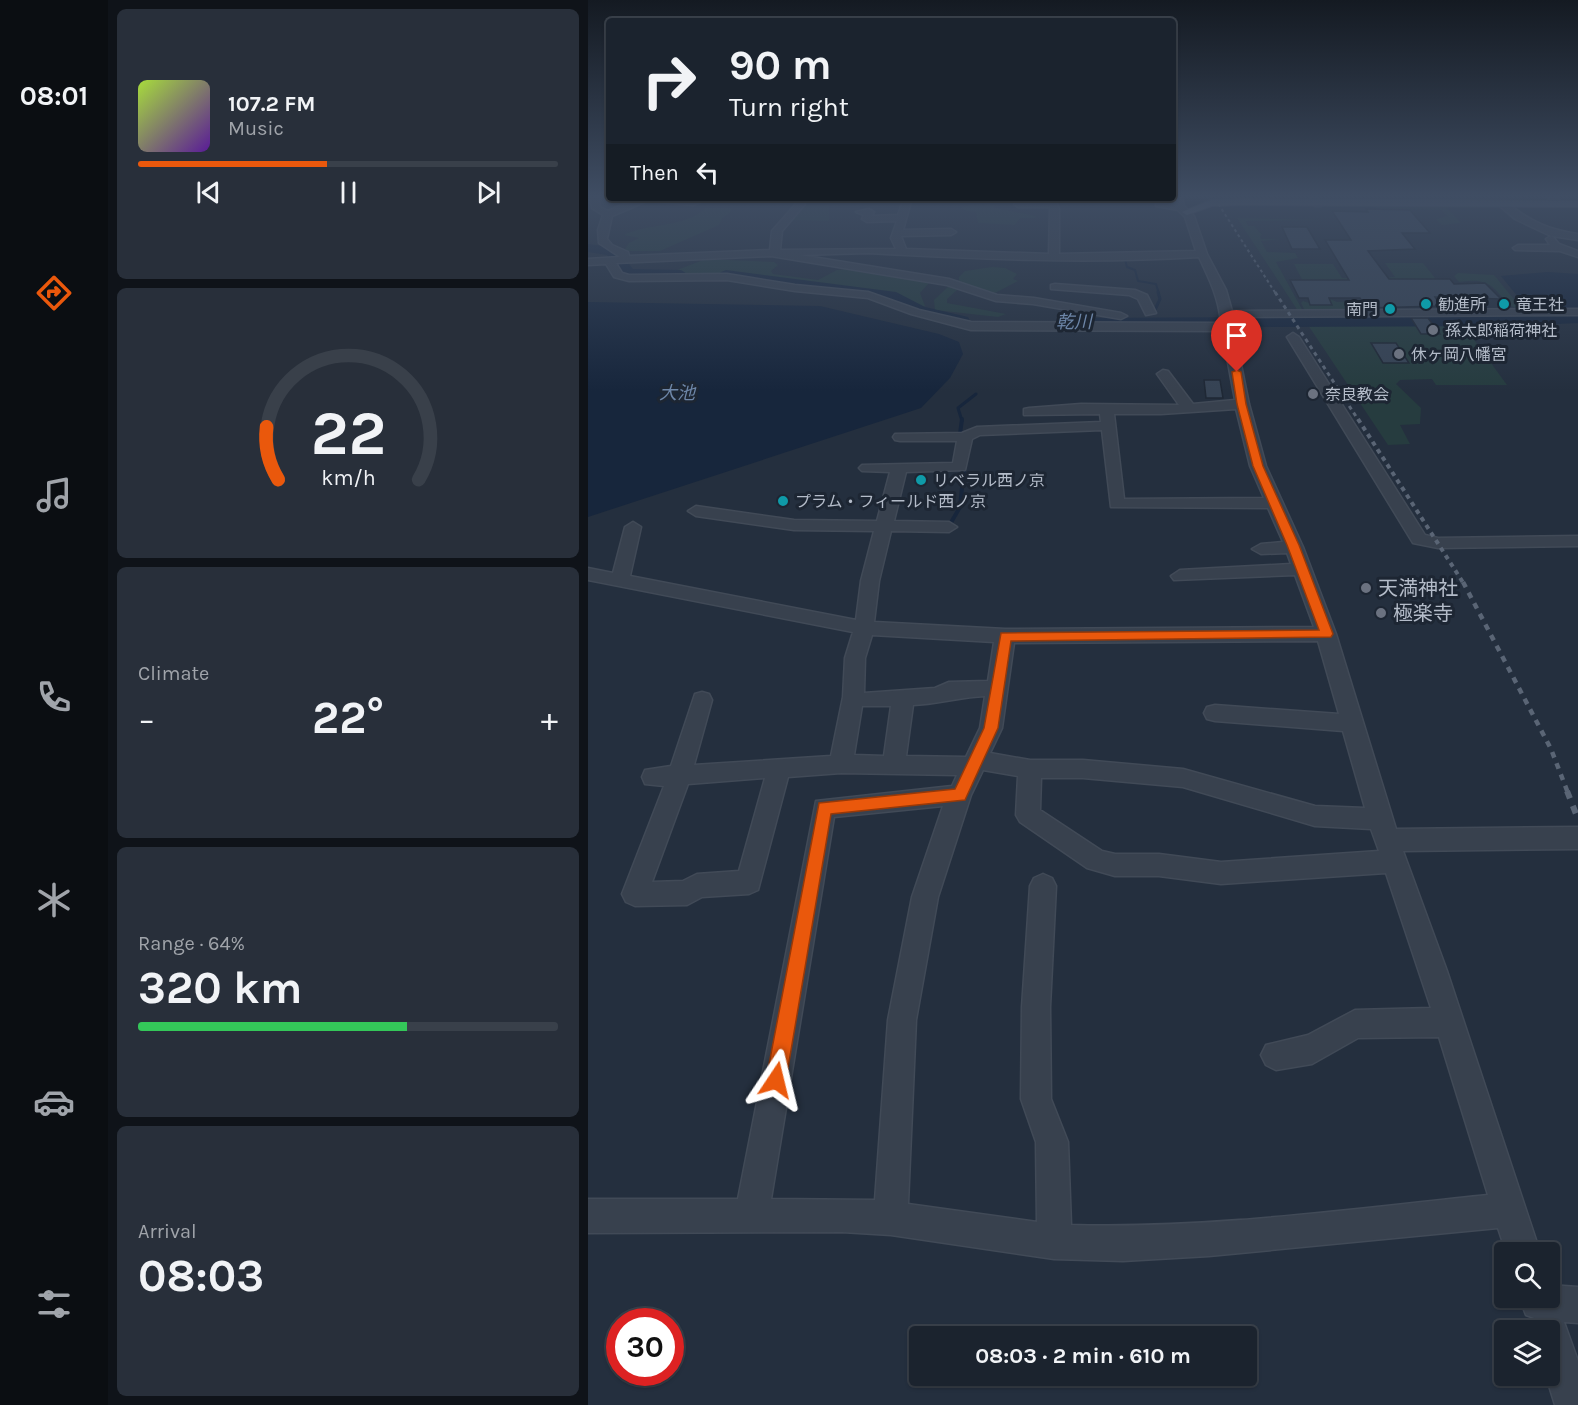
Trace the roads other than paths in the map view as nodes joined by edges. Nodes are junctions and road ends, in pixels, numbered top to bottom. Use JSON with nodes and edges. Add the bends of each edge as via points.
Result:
{"nodes":[{"id":1,"x":609,"y":260,"type":"junction"},
{"id":2,"x":616,"y":260,"type":"edge"},
{"id":3,"x":810,"y":260,"type":"edge"},
{"id":4,"x":1205,"y":260,"type":"edge"},
{"id":5,"x":588,"y":262,"type":"edge"},
{"id":6,"x":1055,"y":287,"type":"dead end"},
{"id":7,"x":1578,"y":312,"type":"edge"},
{"id":8,"x":1150,"y":313,"type":"junction"},
{"id":9,"x":1227,"y":320,"type":"junction"},
{"id":10,"x":1293,"y":337,"type":"dead end"},
{"id":11,"x":1163,"y":374,"type":"dead end"},
{"id":12,"x":1242,"y":404,"type":"junction"},
{"id":13,"x":1189,"y":408,"type":"junction"},
{"id":14,"x":1029,"y":412,"type":"dead end"},
{"id":15,"x":1107,"y":418,"type":"junction"},
{"id":16,"x":900,"y":437,"type":"dead end"},
{"id":17,"x":965,"y":437,"type":"junction"},
{"id":18,"x":867,"y":468,"type":"dead end"},
{"id":19,"x":899,"y":468,"type":"junction"},
{"id":20,"x":1272,"y":503,"type":"junction"},
{"id":21,"x":696,"y":512,"type":"dead end"},
{"id":22,"x":633,"y":527,"type":"dead end"},
{"id":23,"x":882,"y":527,"type":"junction"},
{"id":24,"x":950,"y":527,"type":"dead end"},
{"id":25,"x":1578,"y":541,"type":"edge"},
{"id":26,"x":1294,"y":547,"type":"junction"},
{"id":27,"x":1261,"y":549,"type":"dead end"},
{"id":28,"x":1300,"y":569,"type":"junction"},
{"id":29,"x":588,"y":574,"type":"edge"},
{"id":30,"x":1180,"y":576,"type":"dead end"},
{"id":31,"x":620,"y":581,"type":"junction"},
{"id":32,"x":864,"y":628,"type":"junction"},
{"id":33,"x":1326,"y":634,"type":"junction"},
{"id":34,"x":1005,"y":636,"type":"junction"},
{"id":35,"x":997,"y":688,"type":"junction"},
{"id":36,"x":903,"y":699,"type":"junction"},
{"id":37,"x":702,"y":700,"type":"dead end"},
{"id":38,"x":867,"y":700,"type":"dead end"},
{"id":39,"x":1215,"y":713,"type":"dead end"},
{"id":40,"x":1353,"y":723,"type":"junction"},
{"id":41,"x":976,"y":763,"type":"junction"},
{"id":42,"x":842,"y":764,"type":"junction"},
{"id":43,"x":894,"y":765,"type":"junction"},
{"id":44,"x":779,"y":768,"type":"junction"},
{"id":45,"x":1030,"y":769,"type":"junction"},
{"id":46,"x":680,"y":775,"type":"junction"},
{"id":47,"x":653,"y":777,"type":"dead end"},
{"id":48,"x":959,"y":795,"type":"junction"},
{"id":49,"x":1578,"y":838,"type":"edge"},
{"id":50,"x":1388,"y":840,"type":"junction"},
{"id":51,"x":1043,"y":886,"type":"dead end"},
{"id":52,"x":1449,"y":1022,"type":"junction"},
{"id":53,"x":1276,"y":1055,"type":"dead end"},
{"id":54,"x":1510,"y":1210,"type":"junction"},
{"id":55,"x":752,"y":1215,"type":"junction"},
{"id":56,"x":588,"y":1216,"type":"edge"},
{"id":57,"x":891,"y":1218,"type":"junction"},
{"id":58,"x":1054,"y":1242,"type":"junction"},
{"id":59,"x":1520,"y":1242,"type":"edge"},
{"id":60,"x":1578,"y":1305,"type":"edge"},
{"id":61,"x":1544,"y":1315,"type":"edge"},
{"id":62,"x":1574,"y":1405,"type":"edge"}],
"edges":[{"from":1,"to":2,"type":"street"},
{"from":1,"to":5,"type":"street"},
{"from":1,"to":9,"type":"street","via":[[618,275],[629,278],[727,277],[868,295],[971,326]]},
{"from":3,"to":8,"type":"street","via":[[949,282],[996,298],[1034,301],[1046,306],[1111,316]]},
{"from":4,"to":9,"type":"street","via":[[1221,290]]},
{"from":6,"to":8,"type":"street","via":[[1131,292],[1143,297]]},
{"from":7,"to":9,"type":"street"},
{"from":8,"to":9,"type":"street"},
{"from":9,"to":12,"type":"street"},
{"from":10,"to":25,"type":"street","via":[[1419,539],[1438,543]]},
{"from":11,"to":13,"type":"street"},
{"from":12,"to":13,"type":"street"},
{"from":12,"to":20,"type":"street"},
{"from":13,"to":15,"type":"street"},
{"from":14,"to":15,"type":"street","via":[[1081,408]]},
{"from":15,"to":17,"type":"street","via":[[977,431]]},
{"from":15,"to":20,"type":"street","via":[[1117,504]]},
{"from":16,"to":17,"type":"street"},
{"from":17,"to":19,"type":"street","via":[[960,466]]},
{"from":18,"to":19,"type":"street"},
{"from":19,"to":23,"type":"street"},
{"from":20,"to":26,"type":"street"},
{"from":21,"to":23,"type":"street","via":[[774,524]]},
{"from":22,"to":31,"type":"street"},
{"from":23,"to":24,"type":"street"},
{"from":23,"to":32,"type":"street"},
{"from":26,"to":27,"type":"street"},
{"from":26,"to":28,"type":"street"},
{"from":28,"to":30,"type":"street"},
{"from":28,"to":33,"type":"street"},
{"from":29,"to":31,"type":"street"},
{"from":31,"to":32,"type":"street"},
{"from":32,"to":34,"type":"street"},
{"from":32,"to":42,"type":"street","via":[[855,658]]},
{"from":33,"to":34,"type":"street"},
{"from":33,"to":40,"type":"street"},
{"from":34,"to":35,"type":"street"},
{"from":35,"to":36,"type":"street","via":[[950,690],[939,696]]},
{"from":35,"to":41,"type":"street","via":[[991,728]]},
{"from":36,"to":38,"type":"street"},
{"from":36,"to":43,"type":"street"},
{"from":37,"to":46,"type":"street"},
{"from":39,"to":40,"type":"street"},
{"from":40,"to":50,"type":"street"},
{"from":41,"to":43,"type":"street"},
{"from":41,"to":45,"type":"street"},
{"from":41,"to":48,"type":"street"},
{"from":42,"to":43,"type":"street"},
{"from":42,"to":44,"type":"street"},
{"from":44,"to":46,"type":"street"},
{"from":44,"to":46,"type":"street","via":[[749,882],[697,886],[687,892],[635,894]]},
{"from":45,"to":50,"type":"street","via":[[1083,769],[1183,778]]},
{"from":45,"to":50,"type":"street","via":[[1028,815],[1096,860],[1115,866],[1221,873]]},
{"from":46,"to":47,"type":"street"},
{"from":48,"to":55,"type":"street","via":[[824,808]]},
{"from":48,"to":57,"type":"street","via":[[925,897],[902,1020]]},
{"from":49,"to":50,"type":"street"},
{"from":50,"to":52,"type":"street"},
{"from":51,"to":58,"type":"street","via":[[1036,1007],[1036,1099],[1052,1142]]},
{"from":52,"to":53,"type":"street","via":[[1355,1024],[1312,1049]]},
{"from":52,"to":54,"type":"street"},
{"from":54,"to":58,"type":"street","via":[[1209,1239],[1123,1244]]},
{"from":54,"to":59,"type":"street"},
{"from":55,"to":56,"type":"street"},
{"from":55,"to":57,"type":"street"},
{"from":57,"to":58,"type":"street"},
{"from":60,"to":61,"type":"street"},
{"from":61,"to":62,"type":"street"}]}
